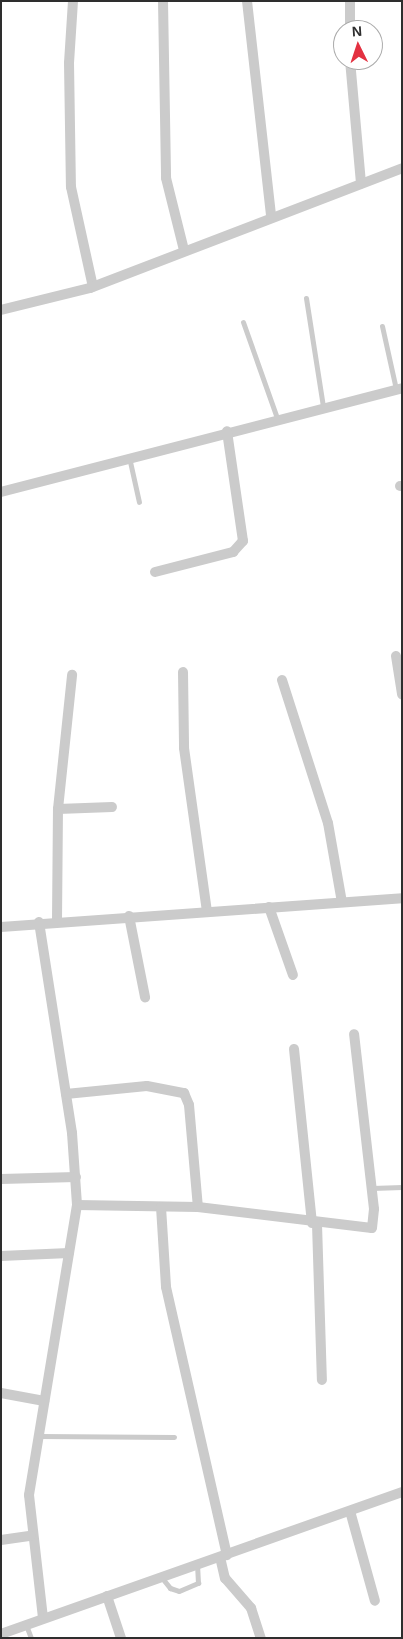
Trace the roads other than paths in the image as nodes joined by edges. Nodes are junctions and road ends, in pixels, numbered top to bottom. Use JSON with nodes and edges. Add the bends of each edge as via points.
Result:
{"nodes":[{"id":1,"x":73,"y":1,"type":"edge"},
{"id":2,"x":163,"y":1,"type":"edge"},
{"id":3,"x":247,"y":1,"type":"edge"},
{"id":4,"x":350,"y":1,"type":"edge"},
{"id":5,"x":350,"y":20,"type":"edge"},
{"id":6,"x":351,"y":70,"type":"edge"},
{"id":7,"x":402,"y":168,"type":"edge"},
{"id":8,"x":361,"y":184,"type":"junction"},
{"id":9,"x":271,"y":216,"type":"junction"},
{"id":10,"x":184,"y":250,"type":"junction"},
{"id":11,"x":93,"y":287,"type":"junction"},
{"id":12,"x":306,"y":298,"type":"dead end"},
{"id":13,"x":1,"y":310,"type":"edge"},
{"id":14,"x":243,"y":322,"type":"dead end"},
{"id":15,"x":382,"y":326,"type":"dead end"},
{"id":16,"x":399,"y":389,"type":"edge"},
{"id":17,"x":323,"y":407,"type":"junction"},
{"id":18,"x":277,"y":418,"type":"junction"},
{"id":19,"x":227,"y":431,"type":"junction"},
{"id":20,"x":128,"y":457,"type":"junction"},
{"id":21,"x":1,"y":492,"type":"edge"},
{"id":22,"x":140,"y":502,"type":"dead end"},
{"id":23,"x":155,"y":572,"type":"dead end"},
{"id":24,"x":396,"y":656,"type":"dead end"},
{"id":25,"x":183,"y":672,"type":"dead end"},
{"id":26,"x":72,"y":675,"type":"dead end"},
{"id":27,"x":282,"y":680,"type":"dead end"},
{"id":28,"x":402,"y":695,"type":"edge"},
{"id":29,"x":112,"y":807,"type":"dead end"},
{"id":30,"x":58,"y":809,"type":"junction"},
{"id":31,"x":402,"y":898,"type":"edge"},
{"id":32,"x":342,"y":902,"type":"junction"},
{"id":33,"x":269,"y":907,"type":"junction"},
{"id":34,"x":207,"y":911,"type":"junction"},
{"id":35,"x":129,"y":916,"type":"junction"},
{"id":36,"x":58,"y":921,"type":"junction"},
{"id":37,"x":39,"y":922,"type":"junction"},
{"id":38,"x":1,"y":927,"type":"edge"},
{"id":39,"x":293,"y":975,"type":"dead end"},
{"id":40,"x":145,"y":997,"type":"dead end"},
{"id":41,"x":354,"y":1034,"type":"dead end"},
{"id":42,"x":294,"y":1049,"type":"dead end"},
{"id":43,"x":66,"y":1094,"type":"junction"},
{"id":44,"x":76,"y":1177,"type":"junction"},
{"id":45,"x":1,"y":1179,"type":"edge"},
{"id":46,"x":402,"y":1187,"type":"edge"},
{"id":47,"x":372,"y":1188,"type":"junction"},
{"id":48,"x":77,"y":1205,"type":"junction"},
{"id":49,"x":161,"y":1207,"type":"junction"},
{"id":50,"x":198,"y":1207,"type":"junction"},
{"id":51,"x":315,"y":1223,"type":"junction"},
{"id":52,"x":69,"y":1253,"type":"junction"},
{"id":53,"x":1,"y":1256,"type":"edge"},
{"id":54,"x":322,"y":1380,"type":"dead end"},
{"id":55,"x":1,"y":1393,"type":"edge"},
{"id":56,"x":44,"y":1401,"type":"junction"},
{"id":57,"x":38,"y":1436,"type":"junction"},
{"id":58,"x":174,"y":1437,"type":"dead end"},
{"id":59,"x":402,"y":1492,"type":"edge"},
{"id":60,"x":350,"y":1511,"type":"junction"},
{"id":61,"x":31,"y":1536,"type":"junction"},
{"id":62,"x":1,"y":1540,"type":"edge"},
{"id":63,"x":224,"y":1556,"type":"junction"},
{"id":64,"x":197,"y":1565,"type":"junction"},
{"id":65,"x":162,"y":1577,"type":"junction"},
{"id":66,"x":107,"y":1596,"type":"junction"},
{"id":67,"x":375,"y":1601,"type":"dead end"},
{"id":68,"x":43,"y":1618,"type":"junction"},
{"id":69,"x":26,"y":1625,"type":"junction"},
{"id":70,"x":1,"y":1634,"type":"edge"},
{"id":71,"x":31,"y":1638,"type":"edge"},
{"id":72,"x":121,"y":1638,"type":"edge"},
{"id":73,"x":261,"y":1638,"type":"edge"}],
"edges":[{"from":1,"to":11,"type":"street","via":[[69,63],[72,187]]},
{"from":2,"to":10,"type":"street","via":[[166,178]]},
{"from":3,"to":9,"type":"street"},
{"from":4,"to":5,"type":"street"},
{"from":6,"to":8,"type":"street"},
{"from":7,"to":8,"type":"street"},
{"from":8,"to":9,"type":"street"},
{"from":9,"to":10,"type":"street"},
{"from":10,"to":11,"type":"street"},
{"from":11,"to":13,"type":"street"},
{"from":12,"to":17,"type":"lane"},
{"from":14,"to":18,"type":"lane"},
{"from":15,"to":16,"type":"lane"},
{"from":16,"to":17,"type":"street"},
{"from":17,"to":18,"type":"street"},
{"from":18,"to":19,"type":"street"},
{"from":19,"to":20,"type":"street"},
{"from":19,"to":23,"type":"street","via":[[243,541],[233,552]]},
{"from":20,"to":21,"type":"street"},
{"from":20,"to":22,"type":"lane"},
{"from":24,"to":28,"type":"street"},
{"from":25,"to":34,"type":"street","via":[[184,748]]},
{"from":26,"to":30,"type":"street"},
{"from":27,"to":32,"type":"street","via":[[328,823]]},
{"from":29,"to":30,"type":"street"},
{"from":30,"to":36,"type":"street"},
{"from":31,"to":32,"type":"street"},
{"from":32,"to":33,"type":"street"},
{"from":33,"to":34,"type":"street"},
{"from":33,"to":39,"type":"street"},
{"from":34,"to":35,"type":"street"},
{"from":35,"to":36,"type":"street"},
{"from":35,"to":40,"type":"street"},
{"from":36,"to":37,"type":"street"},
{"from":37,"to":38,"type":"street"},
{"from":37,"to":43,"type":"street"},
{"from":41,"to":47,"type":"street"},
{"from":42,"to":51,"type":"street"},
{"from":43,"to":44,"type":"street"},
{"from":43,"to":50,"type":"street","via":[[147,1086],[184,1093],[189,1105]]},
{"from":44,"to":45,"type":"street"},
{"from":44,"to":48,"type":"street"},
{"from":46,"to":47,"type":"lane"},
{"from":47,"to":51,"type":"street","via":[[372,1228]]},
{"from":48,"to":49,"type":"street"},
{"from":48,"to":52,"type":"street"},
{"from":49,"to":50,"type":"street"},
{"from":49,"to":63,"type":"street","via":[[166,1287]]},
{"from":50,"to":51,"type":"street"},
{"from":51,"to":54,"type":"street"},
{"from":52,"to":53,"type":"street"},
{"from":52,"to":56,"type":"street"},
{"from":55,"to":56,"type":"street"},
{"from":56,"to":57,"type":"street"},
{"from":57,"to":58,"type":"lane"},
{"from":57,"to":61,"type":"street","via":[[29,1494]]},
{"from":59,"to":60,"type":"street"},
{"from":60,"to":63,"type":"street"},
{"from":60,"to":67,"type":"street"},
{"from":61,"to":62,"type":"street"},
{"from":61,"to":68,"type":"street"},
{"from":63,"to":64,"type":"street"},
{"from":63,"to":73,"type":"street","via":[[225,1578],[251,1608]]},
{"from":64,"to":65,"type":"street"},
{"from":64,"to":65,"type":"lane","via":[[198,1583],[179,1591],[170,1588]]},
{"from":65,"to":66,"type":"street"},
{"from":66,"to":68,"type":"street"},
{"from":66,"to":72,"type":"street"},
{"from":68,"to":69,"type":"street"},
{"from":69,"to":70,"type":"street"},
{"from":69,"to":71,"type":"lane"}]}
